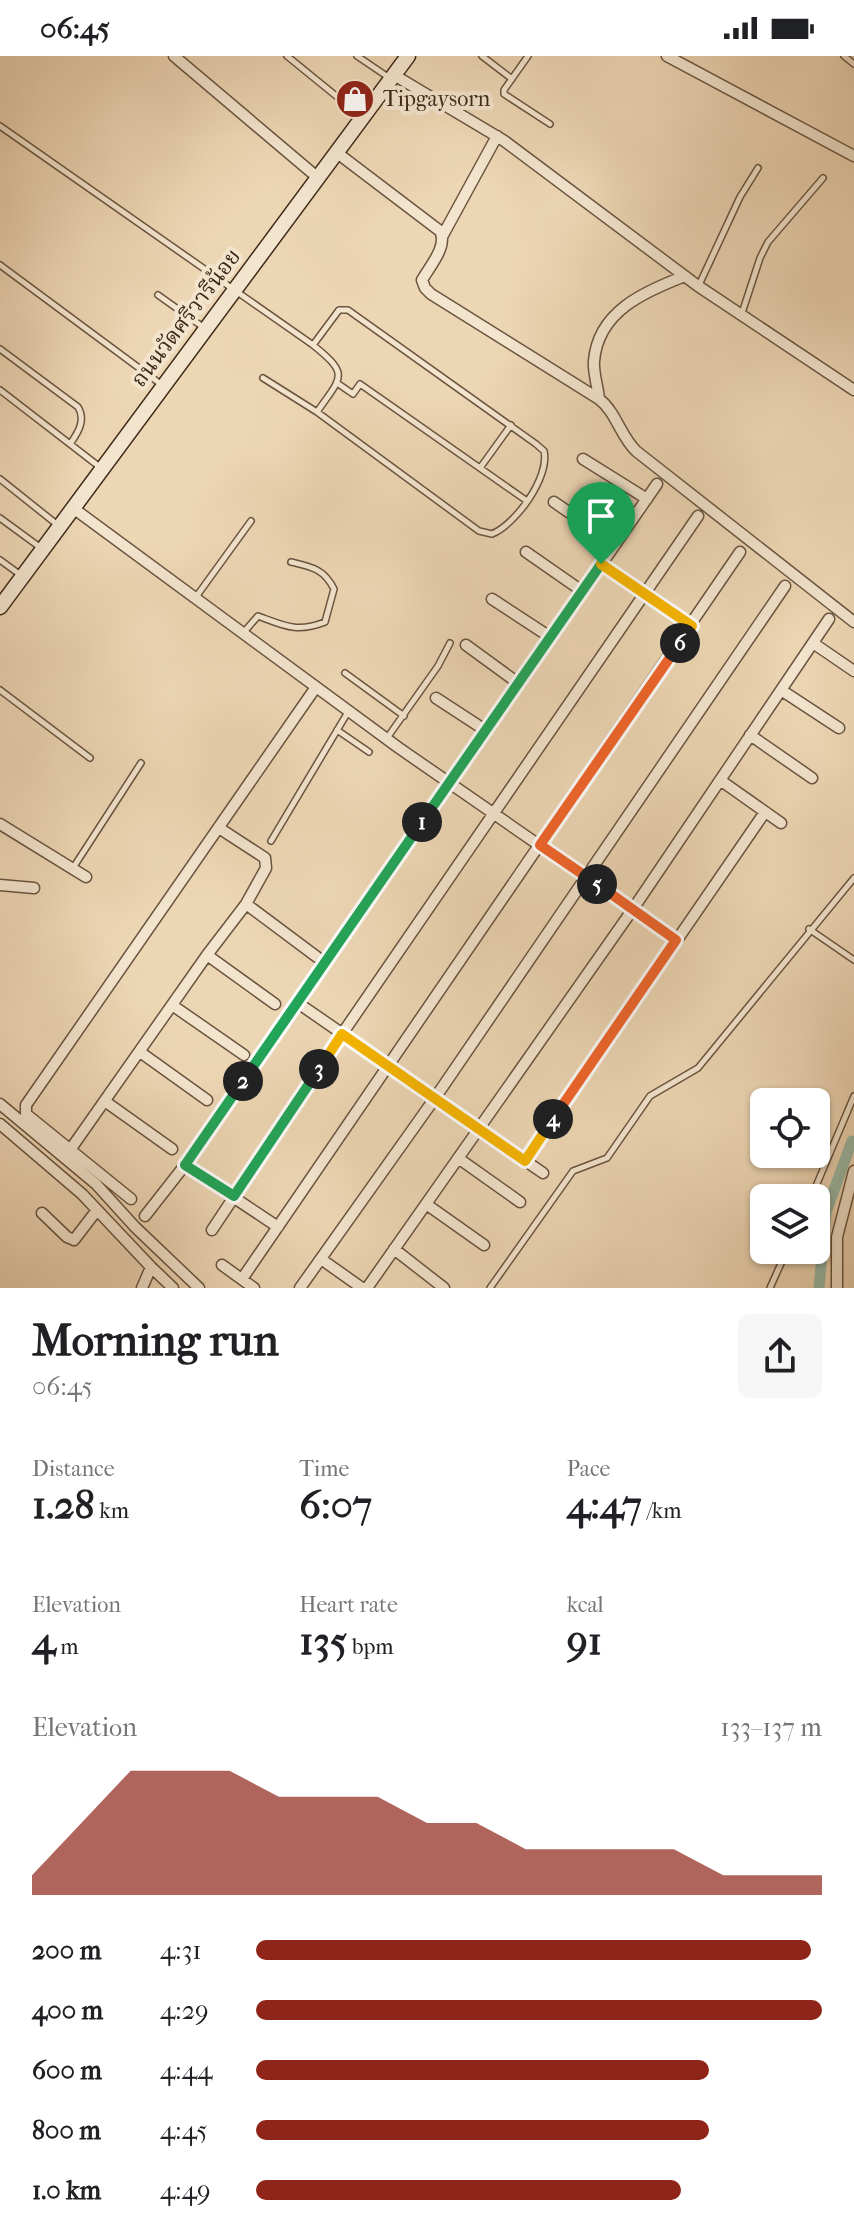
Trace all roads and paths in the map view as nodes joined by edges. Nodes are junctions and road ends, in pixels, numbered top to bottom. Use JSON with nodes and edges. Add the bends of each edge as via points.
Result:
{"nodes":[{"id":1,"x":174,"y":56,"type":"edge"},
{"id":2,"x":287,"y":56,"type":"edge"},
{"id":3,"x":357,"y":56,"type":"edge"},
{"id":4,"x":371,"y":56,"type":"edge"},
{"id":5,"x":408,"y":56,"type":"edge"},
{"id":6,"x":482,"y":56,"type":"edge"},
{"id":7,"x":527,"y":56,"type":"edge"},
{"id":8,"x":667,"y":56,"type":"edge"},
{"id":9,"x":844,"y":56,"type":"edge"},
{"id":10,"x":367,"y":62,"type":"junction"},
{"id":11,"x":854,"y":64,"type":"edge"},
{"id":12,"x":393,"y":77,"type":"junction"},
{"id":13,"x":512,"y":79,"type":"junction"},
{"id":14,"x":363,"y":118,"type":"junction"},
{"id":15,"x":550,"y":124,"type":"dead end"},
{"id":16,"x":0,"y":126,"type":"edge"},
{"id":17,"x":497,"y":136,"type":"junction"},
{"id":18,"x":336,"y":152,"type":"junction"},
{"id":19,"x":854,"y":156,"type":"edge"},
{"id":20,"x":758,"y":168,"type":"dead end"},
{"id":21,"x":317,"y":177,"type":"junction"},
{"id":22,"x":823,"y":178,"type":"dead end"},
{"id":23,"x":443,"y":235,"type":"junction"},
{"id":24,"x":0,"y":265,"type":"edge"},
{"id":25,"x":685,"y":276,"type":"junction"},
{"id":26,"x":698,"y":286,"type":"junction"},
{"id":27,"x":234,"y":290,"type":"junction"},
{"id":28,"x":158,"y":295,"type":"dead end"},
{"id":29,"x":741,"y":314,"type":"junction"},
{"id":30,"x":205,"y":329,"type":"junction"},
{"id":31,"x":313,"y":345,"type":"junction"},
{"id":32,"x":0,"y":349,"type":"edge"},
{"id":33,"x":263,"y":378,"type":"dead end"},
{"id":34,"x":337,"y":383,"type":"junction"},
{"id":35,"x":163,"y":385,"type":"junction"},
{"id":36,"x":0,"y":390,"type":"edge"},
{"id":37,"x":854,"y":390,"type":"edge"},
{"id":38,"x":599,"y":399,"type":"junction"},
{"id":39,"x":317,"y":412,"type":"junction"},
{"id":40,"x":511,"y":425,"type":"junction"},
{"id":41,"x":70,"y":444,"type":"junction"},
{"id":42,"x":583,"y":459,"type":"dead end"},
{"id":43,"x":102,"y":468,"type":"junction"},
{"id":44,"x":480,"y":468,"type":"junction"},
{"id":45,"x":0,"y":479,"type":"edge"},
{"id":46,"x":657,"y":484,"type":"dead end"},
{"id":47,"x":647,"y":499,"type":"junction"},
{"id":48,"x":527,"y":501,"type":"junction"},
{"id":49,"x":554,"y":502,"type":"dead end"},
{"id":50,"x":73,"y":508,"type":"junction"},
{"id":51,"x":698,"y":516,"type":"dead end"},
{"id":52,"x":0,"y":518,"type":"edge"},
{"id":53,"x":251,"y":521,"type":"dead end"},
{"id":54,"x":60,"y":526,"type":"junction"},
{"id":55,"x":615,"y":544,"type":"junction"},
{"id":56,"x":42,"y":549,"type":"junction"},
{"id":57,"x":526,"y":552,"type":"dead end"},
{"id":58,"x":740,"y":552,"type":"dead end"},
{"id":59,"x":0,"y":560,"type":"edge"},
{"id":60,"x":291,"y":562,"type":"dead end"},
{"id":61,"x":601,"y":564,"type":"junction"},
{"id":62,"x":22,"y":577,"type":"junction"},
{"id":63,"x":785,"y":586,"type":"dead end"},
{"id":64,"x":582,"y":591,"type":"junction"},
{"id":65,"x":645,"y":594,"type":"junction"},
{"id":66,"x":196,"y":598,"type":"junction"},
{"id":67,"x":492,"y":599,"type":"dead end"},
{"id":68,"x":0,"y":607,"type":"edge"},
{"id":69,"x":829,"y":619,"type":"dead end"},
{"id":70,"x":854,"y":622,"type":"edge"},
{"id":71,"x":692,"y":626,"type":"junction"},
{"id":72,"x":243,"y":633,"type":"junction"},
{"id":73,"x":550,"y":637,"type":"junction"},
{"id":74,"x":450,"y":643,"type":"dead end"},
{"id":75,"x":813,"y":643,"type":"junction"},
{"id":76,"x":466,"y":645,"type":"dead end"},
{"id":77,"x":854,"y":671,"type":"edge"},
{"id":78,"x":345,"y":673,"type":"dead end"},
{"id":79,"x":518,"y":683,"type":"junction"},
{"id":80,"x":316,"y":687,"type":"junction"},
{"id":81,"x":0,"y":690,"type":"edge"},
{"id":82,"x":781,"y":690,"type":"junction"},
{"id":83,"x":436,"y":698,"type":"dead end"},
{"id":84,"x":349,"y":711,"type":"junction"},
{"id":85,"x":404,"y":716,"type":"junction"},
{"id":86,"x":839,"y":728,"type":"dead end"},
{"id":87,"x":337,"y":730,"type":"junction"},
{"id":88,"x":485,"y":730,"type":"junction"},
{"id":89,"x":750,"y":735,"type":"junction"},
{"id":90,"x":387,"y":739,"type":"junction"},
{"id":91,"x":369,"y":752,"type":"dead end"},
{"id":92,"x":90,"y":758,"type":"dead end"},
{"id":93,"x":141,"y":763,"type":"dead end"},
{"id":94,"x":812,"y":778,"type":"dead end"},
{"id":95,"x":720,"y":780,"type":"junction"},
{"id":96,"x":449,"y":783,"type":"junction"},
{"id":97,"x":765,"y":812,"type":"junction"},
{"id":98,"x":493,"y":814,"type":"junction"},
{"id":99,"x":781,"y":823,"type":"dead end"},
{"id":100,"x":0,"y":824,"type":"edge"},
{"id":101,"x":219,"y":828,"type":"junction"},
{"id":102,"x":271,"y":841,"type":"dead end"},
{"id":103,"x":540,"y":845,"type":"junction"},
{"id":104,"x":72,"y":868,"type":"junction"},
{"id":105,"x":587,"y":876,"type":"junction"},
{"id":106,"x":86,"y":877,"type":"dead end"},
{"id":107,"x":854,"y":878,"type":"edge"},
{"id":108,"x":0,"y":885,"type":"edge"},
{"id":109,"x":34,"y":888,"type":"dead end"},
{"id":110,"x":246,"y":904,"type":"junction"},
{"id":111,"x":633,"y":909,"type":"junction"},
{"id":112,"x":809,"y":929,"type":"junction"},
{"id":113,"x":676,"y":940,"type":"junction"},
{"id":114,"x":207,"y":955,"type":"junction"},
{"id":115,"x":317,"y":957,"type":"dead end"},
{"id":116,"x":854,"y":960,"type":"edge"},
{"id":117,"x":298,"y":1003,"type":"junction"},
{"id":118,"x":275,"y":1004,"type":"dead end"},
{"id":119,"x":172,"y":1005,"type":"junction"},
{"id":120,"x":342,"y":1034,"type":"junction"},
{"id":121,"x":140,"y":1052,"type":"junction"},
{"id":122,"x":244,"y":1055,"type":"dead end"},
{"id":123,"x":388,"y":1065,"type":"junction"},
{"id":124,"x":854,"y":1096,"type":"edge"},
{"id":125,"x":435,"y":1098,"type":"junction"},
{"id":126,"x":207,"y":1100,"type":"dead end"},
{"id":127,"x":106,"y":1102,"type":"junction"},
{"id":128,"x":0,"y":1104,"type":"edge"},
{"id":129,"x":0,"y":1124,"type":"edge"},
{"id":130,"x":479,"y":1128,"type":"junction"},
{"id":131,"x":172,"y":1149,"type":"dead end"},
{"id":132,"x":70,"y":1150,"type":"junction"},
{"id":133,"x":458,"y":1158,"type":"junction"},
{"id":134,"x":525,"y":1161,"type":"junction"},
{"id":135,"x":185,"y":1165,"type":"junction"},
{"id":136,"x":854,"y":1171,"type":"edge"},
{"id":137,"x":543,"y":1173,"type":"dead end"},
{"id":138,"x":817,"y":1184,"type":"edge"},
{"id":139,"x":234,"y":1196,"type":"junction"},
{"id":140,"x":131,"y":1199,"type":"dead end"},
{"id":141,"x":520,"y":1202,"type":"dead end"},
{"id":142,"x":426,"y":1204,"type":"junction"},
{"id":143,"x":97,"y":1210,"type":"junction"},
{"id":144,"x":42,"y":1213,"type":"dead end"},
{"id":145,"x":145,"y":1216,"type":"dead end"},
{"id":146,"x":278,"y":1227,"type":"junction"},
{"id":147,"x":212,"y":1230,"type":"dead end"},
{"id":148,"x":484,"y":1245,"type":"dead end"},
{"id":149,"x":394,"y":1249,"type":"junction"},
{"id":150,"x":321,"y":1259,"type":"junction"},
{"id":151,"x":781,"y":1264,"type":"edge"},
{"id":152,"x":222,"y":1265,"type":"dead end"},
{"id":153,"x":151,"y":1267,"type":"junction"},
{"id":154,"x":242,"y":1279,"type":"junction"},
{"id":155,"x":142,"y":1288,"type":"edge"},
{"id":156,"x":173,"y":1288,"type":"edge"},
{"id":157,"x":199,"y":1288,"type":"edge"},
{"id":158,"x":254,"y":1288,"type":"edge"},
{"id":159,"x":300,"y":1288,"type":"edge"},
{"id":160,"x":365,"y":1288,"type":"edge"},
{"id":161,"x":444,"y":1288,"type":"edge"},
{"id":162,"x":490,"y":1288,"type":"edge"},
{"id":163,"x":770,"y":1288,"type":"edge"},
{"id":164,"x":837,"y":1288,"type":"edge"}],
"edges":[{"from":1,"to":21,"type":"street"},
{"from":2,"to":14,"type":"lane"},
{"from":3,"to":10,"type":"lane"},
{"from":4,"to":10,"type":"lane"},
{"from":5,"to":12,"type":"main road","name":"ถนนวัดศรีวารีน้อย"},
{"from":6,"to":13,"type":"lane"},
{"from":7,"to":13,"type":"lane"},
{"from":8,"to":19,"type":"street"},
{"from":9,"to":11,"type":"lane"},
{"from":10,"to":12,"type":"lane"},
{"from":12,"to":14,"type":"main road","name":"ถนนวัดศรีวารีน้อย"},
{"from":12,"to":17,"type":"street"},
{"from":13,"to":15,"type":"lane","via":[[504,90],[506,97]]},
{"from":14,"to":18,"type":"main road","name":"ถนนวัดศรีวารีน้อย"},
{"from":16,"to":27,"type":"lane"},
{"from":17,"to":23,"type":"street"},
{"from":17,"to":25,"type":"street"},
{"from":18,"to":21,"type":"main road","name":"ถนนวัดศรีวารีน้อย"},
{"from":18,"to":23,"type":"street"},
{"from":20,"to":26,"type":"lane"},
{"from":21,"to":27,"type":"main road","name":"ถนนวัดศรีวารีน้อย"},
{"from":22,"to":29,"type":"lane","via":[[768,242]]},
{"from":23,"to":38,"type":"street","via":[[422,280],[425,288]]},
{"from":24,"to":35,"type":"lane"},
{"from":25,"to":26,"type":"street"},
{"from":25,"to":38,"type":"street","via":[[639,296],[608,320],[594,363]]},
{"from":26,"to":29,"type":"street"},
{"from":27,"to":30,"type":"main road","name":"ถนนวัดศรีวารีน้อย"},
{"from":27,"to":31,"type":"lane"},
{"from":28,"to":30,"type":"lane"},
{"from":29,"to":37,"type":"street"},
{"from":30,"to":35,"type":"main road","name":"ถนนวัดศรีวารีน้อย"},
{"from":31,"to":34,"type":"lane","via":[[337,365]]},
{"from":31,"to":40,"type":"lane","via":[[339,310],[348,310]]},
{"from":32,"to":41,"type":"lane","via":[[81,411],[80,427]]},
{"from":33,"to":39,"type":"lane"},
{"from":34,"to":39,"type":"lane"},
{"from":34,"to":44,"type":"lane","via":[[353,394],[360,384]]},
{"from":35,"to":43,"type":"main road","name":"ถนนวัดศรีวารีน้อย"},
{"from":36,"to":41,"type":"lane"},
{"from":38,"to":70,"type":"street","via":[[636,451]]},
{"from":39,"to":48,"type":"lane","via":[[479,531],[501,530]]},
{"from":40,"to":44,"type":"lane"},
{"from":40,"to":48,"type":"lane","via":[[546,458]]},
{"from":41,"to":43,"type":"lane"},
{"from":42,"to":47,"type":"street"},
{"from":43,"to":50,"type":"main road","name":"ถนนวัดศรีวารีน้อย"},
{"from":44,"to":48,"type":"lane"},
{"from":45,"to":54,"type":"lane"},
{"from":46,"to":47,"type":"street"},
{"from":47,"to":55,"type":"street"},
{"from":49,"to":55,"type":"street"},
{"from":50,"to":54,"type":"main road","name":"ถนนวัดศรีวารีน้อย"},
{"from":50,"to":66,"type":"street"},
{"from":51,"to":65,"type":"street"},
{"from":52,"to":56,"type":"lane"},
{"from":53,"to":66,"type":"lane"},
{"from":54,"to":56,"type":"main road","name":"ถนนวัดศรีวารีน้อย"},
{"from":55,"to":61,"type":"street"},
{"from":56,"to":62,"type":"main road","name":"ถนนวัดศรีวารีน้อย"},
{"from":57,"to":64,"type":"street"},
{"from":58,"to":71,"type":"street"},
{"from":59,"to":62,"type":"lane"},
{"from":60,"to":72,"type":"lane","via":[[328,576],[334,589],[325,622],[306,629],[258,616]]},
{"from":61,"to":64,"type":"street"},
{"from":61,"to":65,"type":"street"},
{"from":62,"to":68,"type":"main road","name":"ถนนวัดศรีวารีน้อย"},
{"from":63,"to":105,"type":"street"},
{"from":64,"to":73,"type":"street"},
{"from":65,"to":71,"type":"street"},
{"from":65,"to":98,"type":"street"},
{"from":66,"to":72,"type":"street"},
{"from":67,"to":73,"type":"street"},
{"from":69,"to":75,"type":"street"},
{"from":71,"to":103,"type":"street"},
{"from":72,"to":80,"type":"street"},
{"from":73,"to":79,"type":"street"},
{"from":74,"to":85,"type":"lane"},
{"from":75,"to":77,"type":"street"},
{"from":75,"to":82,"type":"street"},
{"from":76,"to":79,"type":"street"},
{"from":78,"to":85,"type":"lane"},
{"from":79,"to":88,"type":"street"},
{"from":80,"to":84,"type":"street"},
{"from":80,"to":101,"type":"street"},
{"from":81,"to":92,"type":"lane"},
{"from":82,"to":86,"type":"street"},
{"from":82,"to":89,"type":"street"},
{"from":83,"to":88,"type":"street"},
{"from":84,"to":87,"type":"lane"},
{"from":84,"to":90,"type":"street"},
{"from":85,"to":90,"type":"lane"},
{"from":87,"to":91,"type":"lane"},
{"from":87,"to":102,"type":"lane"},
{"from":88,"to":96,"type":"street"},
{"from":89,"to":94,"type":"street"},
{"from":89,"to":95,"type":"street"},
{"from":90,"to":96,"type":"street"},
{"from":93,"to":104,"type":"lane"},
{"from":95,"to":97,"type":"street"},
{"from":95,"to":111,"type":"street"},
{"from":96,"to":98,"type":"street"},
{"from":96,"to":117,"type":"street"},
{"from":97,"to":99,"type":"street"},
{"from":97,"to":113,"type":"street"},
{"from":98,"to":103,"type":"street"},
{"from":98,"to":120,"type":"street"},
{"from":100,"to":104,"type":"street"},
{"from":101,"to":110,"type":"street","via":[[266,861]]},
{"from":101,"to":132,"type":"street","via":[[26,1105],[26,1114]]},
{"from":103,"to":105,"type":"street"},
{"from":103,"to":123,"type":"street"},
{"from":104,"to":106,"type":"street"},
{"from":105,"to":111,"type":"street"},
{"from":105,"to":125,"type":"street"},
{"from":107,"to":112,"type":"lane"},
{"from":108,"to":109,"type":"street"},
{"from":110,"to":114,"type":"street"},
{"from":110,"to":115,"type":"street"},
{"from":111,"to":113,"type":"street"},
{"from":111,"to":130,"type":"street"},
{"from":112,"to":116,"type":"lane"},
{"from":112,"to":162,"type":"lane","via":[[698,1068],[656,1091],[607,1158],[573,1171]]},
{"from":113,"to":134,"type":"street"},
{"from":114,"to":118,"type":"street"},
{"from":114,"to":119,"type":"street"},
{"from":117,"to":120,"type":"street"},
{"from":117,"to":135,"type":"street"},
{"from":119,"to":121,"type":"street"},
{"from":119,"to":122,"type":"street"},
{"from":120,"to":123,"type":"street"},
{"from":120,"to":139,"type":"street"},
{"from":121,"to":126,"type":"street"},
{"from":121,"to":127,"type":"street"},
{"from":123,"to":125,"type":"street"},
{"from":123,"to":146,"type":"street"},
{"from":124,"to":138,"type":"lane"},
{"from":125,"to":130,"type":"street"},
{"from":125,"to":150,"type":"street"},
{"from":127,"to":131,"type":"street"},
{"from":127,"to":132,"type":"street"},
{"from":128,"to":157,"type":"street","via":[[96,1184]]},
{"from":129,"to":143,"type":"street"},
{"from":130,"to":133,"type":"street"},
{"from":130,"to":134,"type":"street"},
{"from":132,"to":140,"type":"street"},
{"from":133,"to":141,"type":"street"},
{"from":133,"to":142,"type":"street"},
{"from":134,"to":137,"type":"street"},
{"from":135,"to":139,"type":"street"},
{"from":135,"to":145,"type":"street"},
{"from":136,"to":164,"type":"street","via":[[837,1237]]},
{"from":139,"to":146,"type":"street"},
{"from":139,"to":147,"type":"street"},
{"from":142,"to":148,"type":"street"},
{"from":142,"to":149,"type":"street"},
{"from":143,"to":144,"type":"street","via":[[74,1240]]},
{"from":143,"to":153,"type":"street"},
{"from":146,"to":154,"type":"street"},
{"from":149,"to":160,"type":"street"},
{"from":149,"to":161,"type":"street"},
{"from":150,"to":159,"type":"street"},
{"from":150,"to":160,"type":"street"},
{"from":151,"to":163,"type":"lane"},
{"from":152,"to":154,"type":"street"},
{"from":153,"to":155,"type":"street"},
{"from":153,"to":156,"type":"street"},
{"from":154,"to":158,"type":"street"}]}
